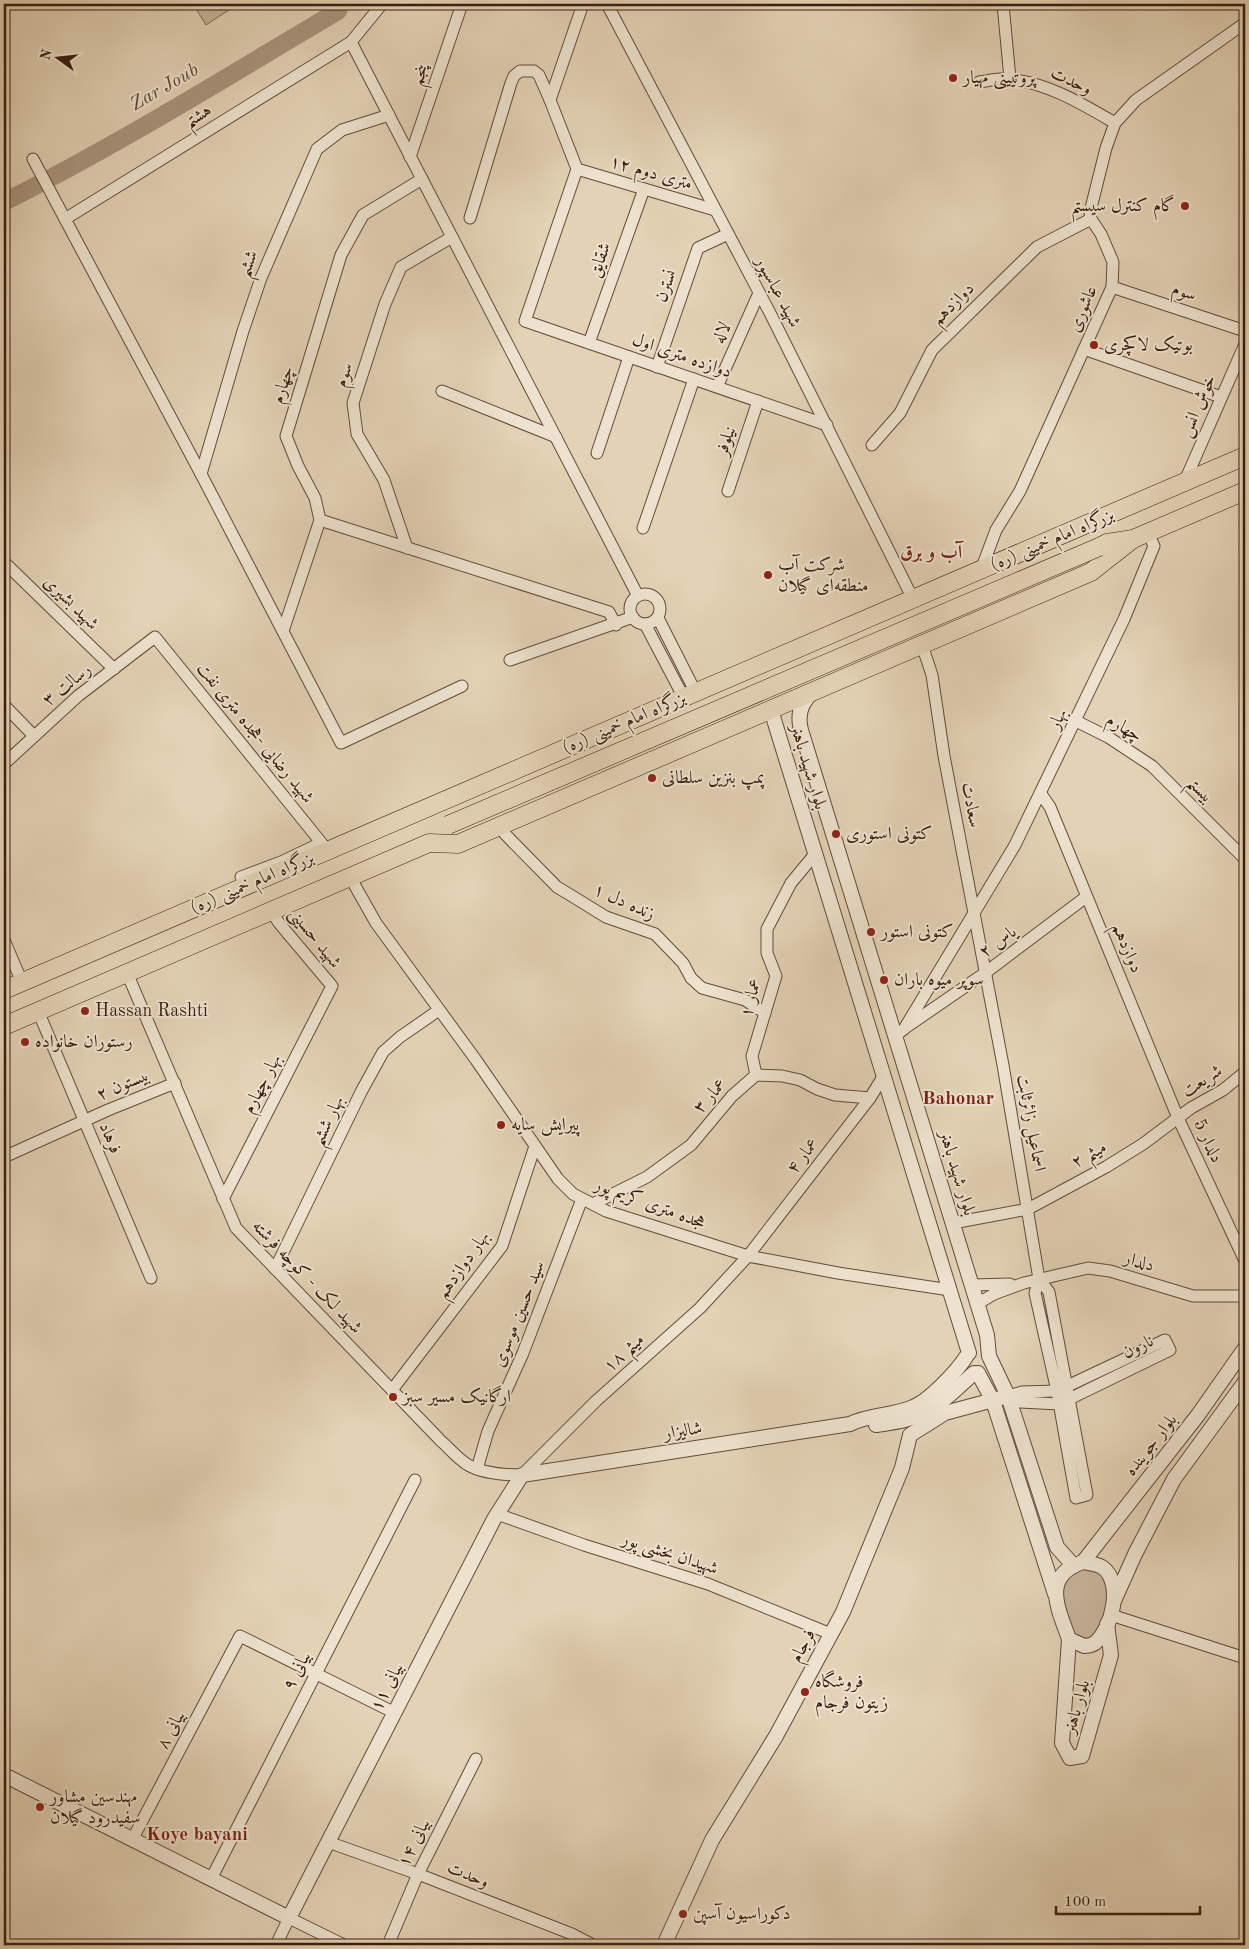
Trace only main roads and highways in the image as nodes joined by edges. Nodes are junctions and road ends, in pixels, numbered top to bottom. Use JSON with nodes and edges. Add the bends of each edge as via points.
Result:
{"nodes":[{"id":1,"x":1245,"y":456,"type":"edge"},
{"id":2,"x":1245,"y":491,"type":"edge"},
{"id":3,"x":1141,"y":536,"type":"junction"},
{"id":4,"x":884,"y":612,"type":"junction"},
{"id":5,"x":900,"y":654,"type":"junction"},
{"id":6,"x":783,"y":655,"type":"junction"},
{"id":7,"x":734,"y":676,"type":"junction"},
{"id":8,"x":779,"y":706,"type":"junction"},
{"id":9,"x":754,"y":717,"type":"junction"},
{"id":10,"x":429,"y":843,"type":"junction"},
{"id":11,"x":4,"y":990,"type":"edge"},
{"id":12,"x":4,"y":1026,"type":"edge"}],
"edges":[{"from":1,"to":4,"type":"highway","name":"بزرگراه امام خمینی (ره)"},
{"from":2,"to":3,"type":"highway","name":"بزرگراه امام خمینی (ره)"},
{"from":3,"to":5,"type":"highway","name":"بزرگراه امام خمینی (ره)","via":[[1091,572]]},
{"from":3,"to":10,"type":"highway","name":"بزرگراه امام خمینی (ره)","bridge":true,"via":[[1099,547],[448,825],[436,831]]},
{"from":4,"to":5,"type":"highway","via":[[900,633]]},
{"from":4,"to":6,"type":"highway","name":"بزرگراه امام خمینی (ره)"},
{"from":5,"to":8,"type":"highway","name":"بزرگراه امام خمینی (ره)"},
{"from":6,"to":7,"type":"highway","name":"بزرگراه امام خمینی (ره)"},
{"from":6,"to":8,"type":"highway","via":[[771,666],[765,682],[766,693]]},
{"from":7,"to":9,"type":"highway","via":[[752,693]]},
{"from":7,"to":11,"type":"highway","name":"بزرگراه امام خمینی (ره)","via":[[324,847]]},
{"from":8,"to":9,"type":"highway","name":"بزرگراه امام خمینی (ره)"},
{"from":9,"to":10,"type":"highway","name":"بزرگراه امام خمینی (ره)","via":[[457,844]]},
{"from":10,"to":12,"type":"highway","name":"بزرگراه امام خمینی (ره)"}]}
